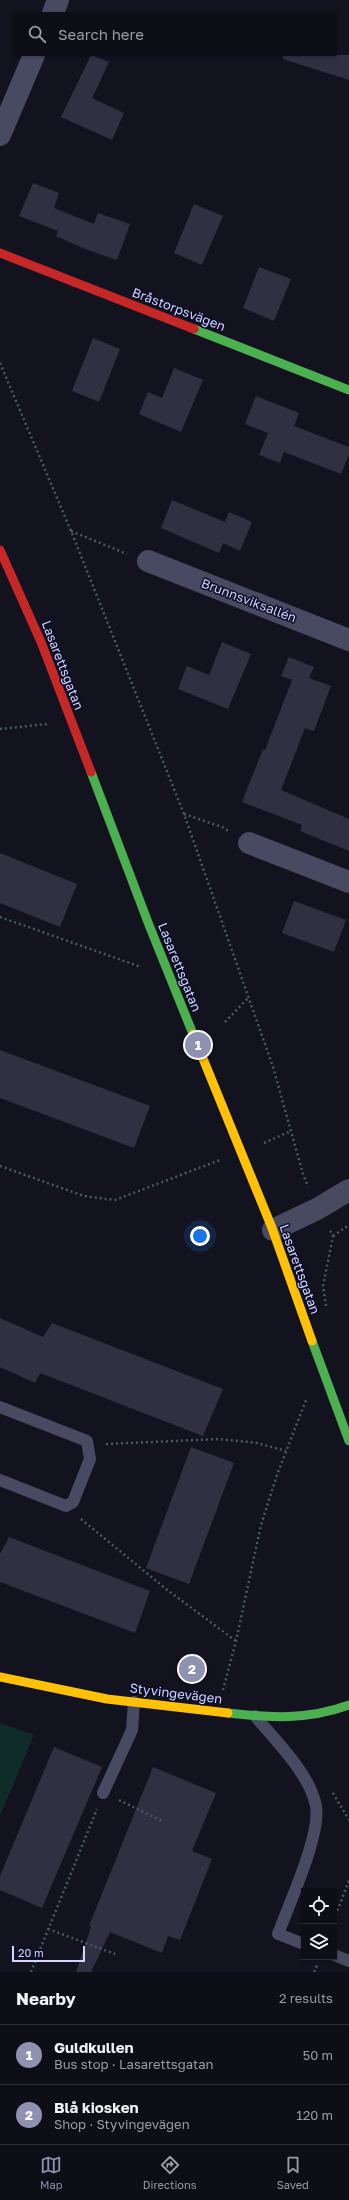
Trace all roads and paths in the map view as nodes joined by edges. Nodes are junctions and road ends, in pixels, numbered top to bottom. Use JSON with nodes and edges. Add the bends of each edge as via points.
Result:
{"nodes":[{"id":1,"x":58,"y":0,"type":"edge"},
{"id":2,"x":52,"y":12,"type":"edge"},
{"id":3,"x":34,"y":56,"type":"edge"},
{"id":4,"x":0,"y":135,"type":"edge"},
{"id":5,"x":0,"y":253,"type":"edge"},
{"id":6,"x":0,"y":363,"type":"edge"},
{"id":7,"x":349,"y":390,"type":"edge"},
{"id":8,"x":71,"y":531,"type":"junction"},
{"id":9,"x":0,"y":550,"type":"edge"},
{"id":10,"x":148,"y":561,"type":"joint"},
{"id":11,"x":349,"y":640,"type":"edge"},
{"id":12,"x":71,"y":721,"type":"junction"},
{"id":13,"x":0,"y":729,"type":"edge"},
{"id":14,"x":184,"y":814,"type":"junction"},
{"id":15,"x":249,"y":844,"type":"joint"},
{"id":16,"x":349,"y":882,"type":"edge"},
{"id":17,"x":0,"y":917,"type":"edge"},
{"id":18,"x":144,"y":973,"type":"dead end"},
{"id":19,"x":248,"y":998,"type":"junction"},
{"id":20,"x":225,"y":1022,"type":"dead end"},
{"id":21,"x":291,"y":1131,"type":"junction"},
{"id":22,"x":242,"y":1152,"type":"junction"},
{"id":23,"x":0,"y":1166,"type":"edge"},
{"id":24,"x":349,"y":1190,"type":"edge"},
{"id":25,"x":317,"y":1209,"type":"junction"},
{"id":26,"x":349,"y":1225,"type":"edge"},
{"id":27,"x":273,"y":1230,"type":"junction"},
{"id":28,"x":333,"y":1236,"type":"junction"},
{"id":29,"x":328,"y":1311,"type":"dead end"},
{"id":30,"x":320,"y":1366,"type":"junction"},
{"id":31,"x":0,"y":1407,"type":"edge"},
{"id":32,"x":349,"y":1441,"type":"edge"},
{"id":33,"x":88,"y":1446,"type":"junction"},
{"id":34,"x":286,"y":1452,"type":"junction"},
{"id":35,"x":0,"y":1480,"type":"edge"},
{"id":36,"x":66,"y":1506,"type":"junction"},
{"id":37,"x":236,"y":1641,"type":"junction"},
{"id":38,"x":0,"y":1677,"type":"edge"},
{"id":39,"x":134,"y":1702,"type":"junction"},
{"id":40,"x":349,"y":1706,"type":"edge"},
{"id":41,"x":218,"y":1712,"type":"junction"},
{"id":42,"x":255,"y":1716,"type":"junction"},
{"id":43,"x":103,"y":1793,"type":"junction"},
{"id":44,"x":164,"y":1822,"type":"dead end"},
{"id":45,"x":349,"y":1880,"type":"edge"},
{"id":46,"x":337,"y":1912,"type":"edge"},
{"id":47,"x":48,"y":1928,"type":"junction"},
{"id":48,"x":301,"y":1943,"type":"edge"},
{"id":49,"x":115,"y":1954,"type":"dead end"},
{"id":50,"x":337,"y":1956,"type":"edge"},
{"id":51,"x":349,"y":1961,"type":"edge"},
{"id":52,"x":31,"y":1972,"type":"edge"}],
"edges":[{"from":1,"to":2,"type":"street"},
{"from":3,"to":4,"type":"street"},
{"from":5,"to":7,"type":"street","name":"Bråstorpsvägen"},
{"from":6,"to":8,"type":"path"},
{"from":8,"to":10,"type":"path"},
{"from":8,"to":14,"type":"path"},
{"from":9,"to":12,"type":"street","name":"Lasarettsgatan","via":[[23,600]]},
{"from":10,"to":11,"type":"street","name":"Brunnsviksallén"},
{"from":12,"to":13,"type":"path"},
{"from":12,"to":22,"type":"street","name":"Lasarettsgatan","via":[[150,929]]},
{"from":14,"to":15,"type":"path","via":[[222,827]]},
{"from":14,"to":19,"type":"path"},
{"from":15,"to":16,"type":"street"},
{"from":17,"to":18,"type":"path","via":[[141,967]]},
{"from":19,"to":20,"type":"path"},
{"from":19,"to":21,"type":"path","via":[[273,1067]]},
{"from":21,"to":22,"type":"path"},
{"from":21,"to":25,"type":"path","via":[[302,1174]]},
{"from":22,"to":23,"type":"path","via":[[115,1200],[84,1196]]},
{"from":22,"to":27,"type":"street","name":"Lasarettsgatan"},
{"from":24,"to":25,"type":"street"},
{"from":25,"to":27,"type":"street"},
{"from":25,"to":28,"type":"path"},
{"from":26,"to":28,"type":"path"},
{"from":27,"to":30,"type":"street","name":"Lasarettsgatan"},
{"from":28,"to":29,"type":"path","via":[[323,1286]]},
{"from":30,"to":32,"type":"street","name":"Lasarettsgatan"},
{"from":30,"to":34,"type":"path"},
{"from":31,"to":33,"type":"lane","via":[[87,1442]]},
{"from":33,"to":34,"type":"path","via":[[218,1439],[257,1443]]},
{"from":33,"to":36,"type":"lane","via":[[90,1460],[73,1502]]},
{"from":34,"to":37,"type":"path","via":[[262,1525]]},
{"from":35,"to":36,"type":"lane"},
{"from":36,"to":37,"type":"path","via":[[166,1589]]},
{"from":37,"to":41,"type":"path"},
{"from":38,"to":39,"type":"street","name":"Styvingevägen","via":[[36,1686]]},
{"from":39,"to":41,"type":"street","name":"Styvingevägen"},
{"from":39,"to":43,"type":"lane","via":[[132,1730]]},
{"from":40,"to":42,"type":"street","name":"Styvingevägen","via":[[299,1717]]},
{"from":41,"to":42,"type":"street","name":"Styvingevägen"},
{"from":42,"to":48,"type":"lane","via":[[297,1768],[311,1790],[316,1806],[314,1835],[278,1934]]},
{"from":43,"to":44,"type":"path"},
{"from":43,"to":47,"type":"path"},
{"from":45,"to":46,"type":"path"},
{"from":47,"to":49,"type":"path"},
{"from":47,"to":52,"type":"path"},
{"from":50,"to":51,"type":"lane"}]}
